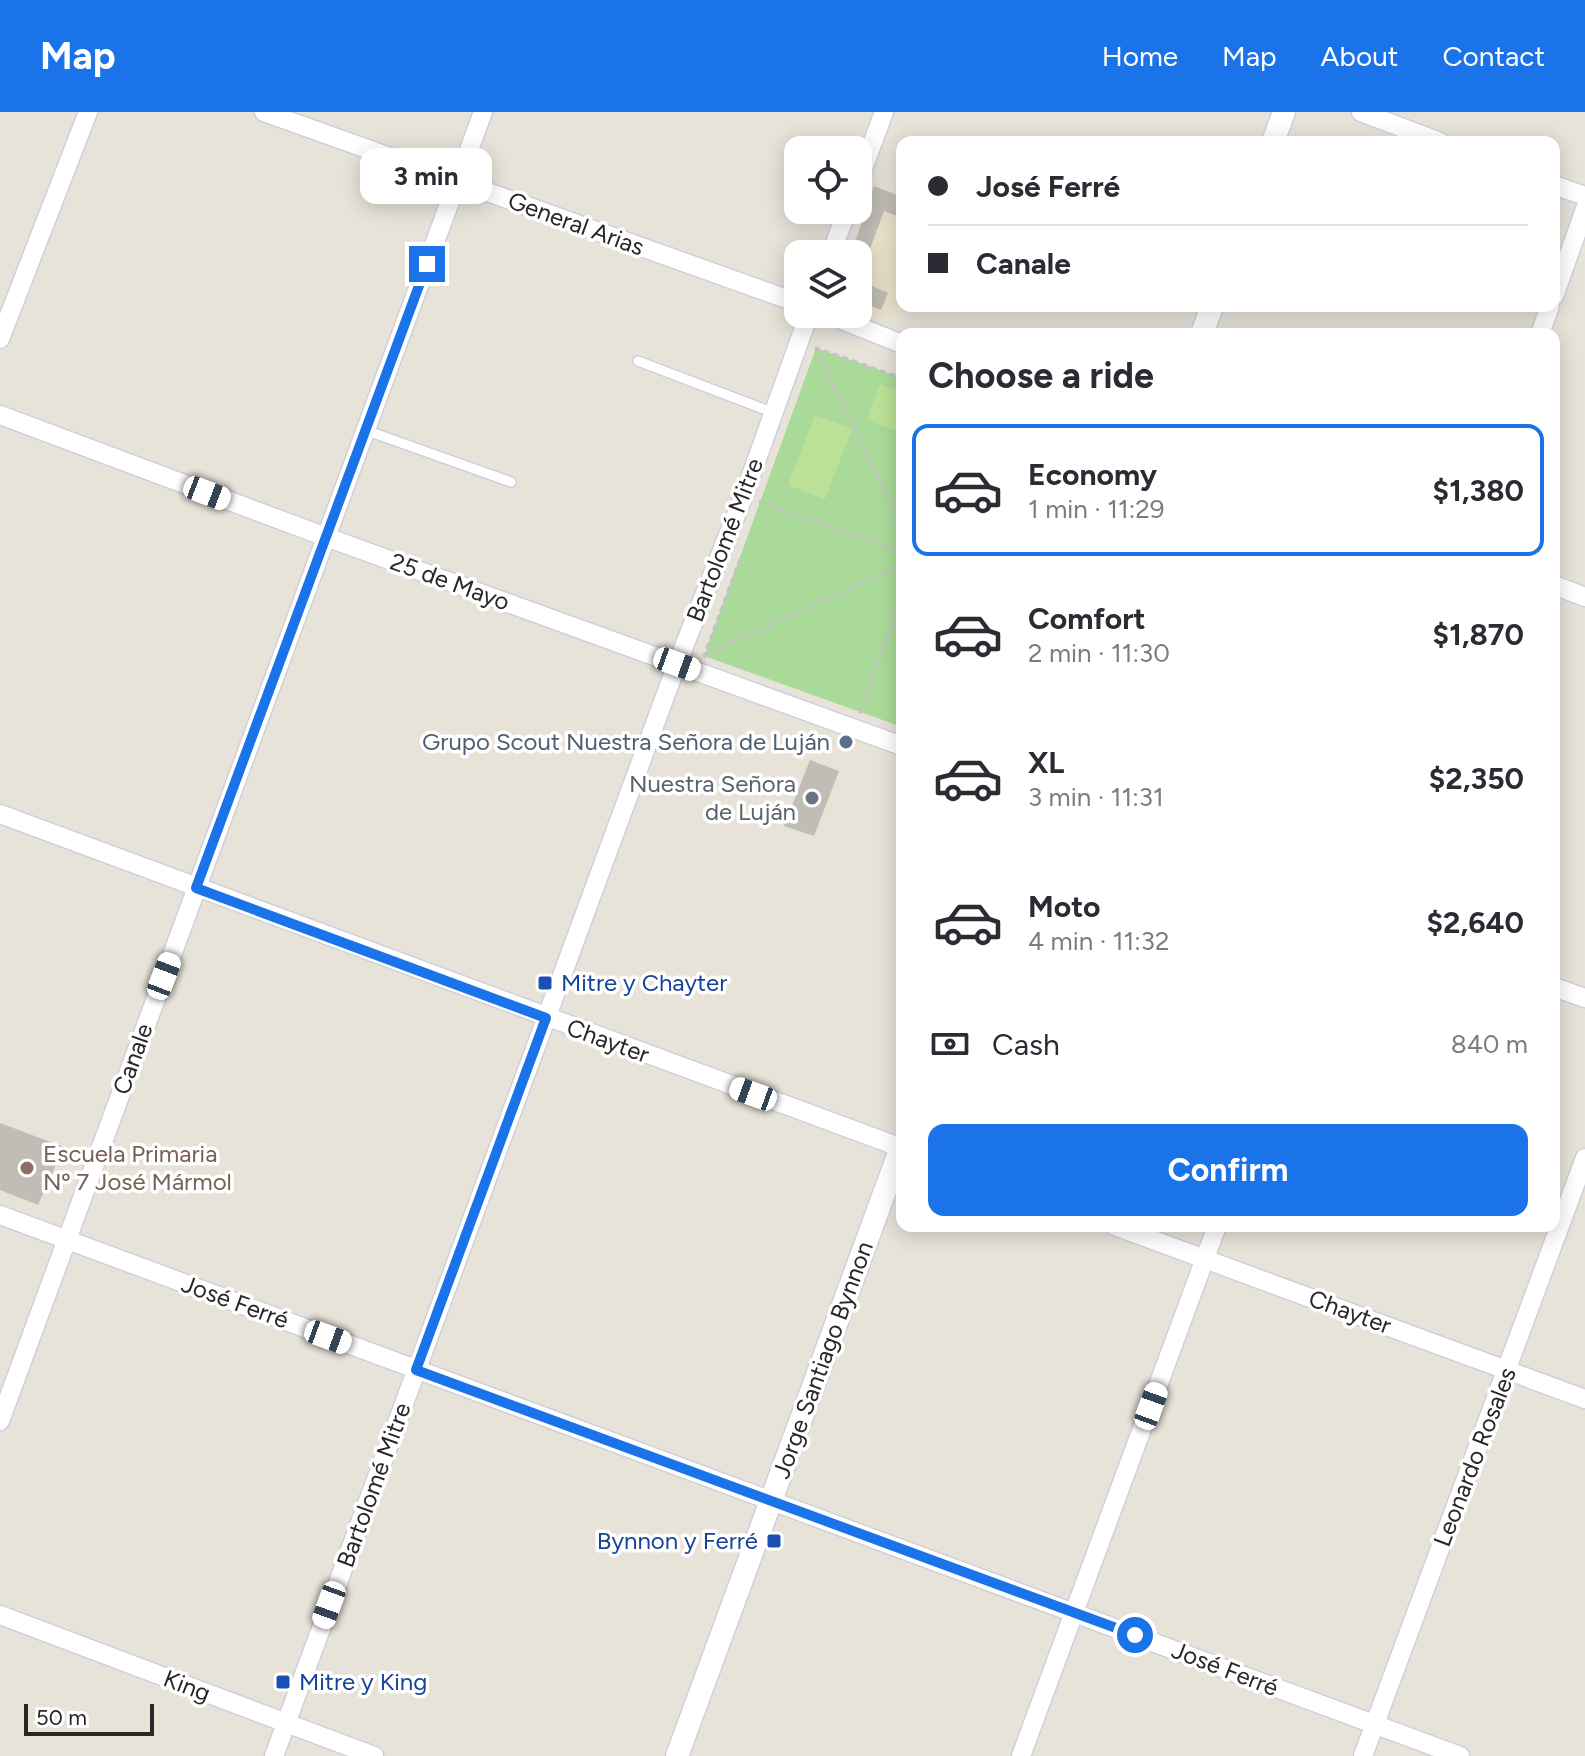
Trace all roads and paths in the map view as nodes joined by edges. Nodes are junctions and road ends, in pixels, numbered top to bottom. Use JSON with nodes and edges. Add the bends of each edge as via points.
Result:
{"nodes":[{"id":1,"x":88,"y":112,"type":"edge"},
{"id":2,"x":264,"y":112,"type":"edge"},
{"id":3,"x":483,"y":112,"type":"edge"},
{"id":4,"x":884,"y":112,"type":"edge"},
{"id":5,"x":1284,"y":112,"type":"edge"},
{"id":6,"x":1361,"y":112,"type":"edge"},
{"id":7,"x":1275,"y":136,"type":"edge"},
{"id":8,"x":1424,"y":136,"type":"edge"},
{"id":9,"x":872,"y":144,"type":"edge"},
{"id":10,"x":458,"y":182,"type":"junction"},
{"id":11,"x":1560,"y":187,"type":"edge"},
{"id":12,"x":1585,"y":196,"type":"edge"},
{"id":13,"x":1585,"y":209,"type":"edge"},
{"id":14,"x":1560,"y":279,"type":"edge"},
{"id":15,"x":784,"y":298,"type":"edge"},
{"id":16,"x":804,"y":328,"type":"edge"},
{"id":17,"x":810,"y":328,"type":"edge"},
{"id":18,"x":862,"y":328,"type":"edge"},
{"id":19,"x":0,"y":339,"type":"edge"},
{"id":20,"x":896,"y":342,"type":"edge"},
{"id":21,"x":816,"y":348,"type":"junction"},
{"id":22,"x":638,"y":361,"type":"dead end"},
{"id":23,"x":811,"y":362,"type":"dead end"},
{"id":24,"x":896,"y":376,"type":"edge"},
{"id":25,"x":774,"y":413,"type":"junction"},
{"id":26,"x":0,"y":415,"type":"edge"},
{"id":27,"x":365,"y":430,"type":"junction"},
{"id":28,"x":511,"y":482,"type":"dead end"},
{"id":29,"x":744,"y":495,"type":"junction"},
{"id":30,"x":896,"y":515,"type":"edge"},
{"id":31,"x":326,"y":537,"type":"junction"},
{"id":32,"x":745,"y":543,"type":"dead end"},
{"id":33,"x":896,"y":550,"type":"edge"},
{"id":34,"x":896,"y":567,"type":"edge"},
{"id":35,"x":1560,"y":587,"type":"edge"},
{"id":36,"x":1585,"y":597,"type":"edge"},
{"id":37,"x":896,"y":613,"type":"edge"},
{"id":38,"x":704,"y":656,"type":"junction"},
{"id":39,"x":719,"y":661,"type":"dead end"},
{"id":40,"x":677,"y":664,"type":"junction"},
{"id":41,"x":854,"y":728,"type":"junction"},
{"id":42,"x":896,"y":744,"type":"edge"},
{"id":43,"x":0,"y":814,"type":"edge"},
{"id":44,"x":196,"y":888,"type":"junction"},
{"id":45,"x":1560,"y":989,"type":"edge"},
{"id":46,"x":1585,"y":998,"type":"edge"},
{"id":47,"x":546,"y":1018,"type":"junction"},
{"id":48,"x":896,"y":1145,"type":"edge"},
{"id":49,"x":1585,"y":1158,"type":"edge"},
{"id":50,"x":896,"y":1163,"type":"edge"},
{"id":51,"x":0,"y":1215,"type":"edge"},
{"id":52,"x":1560,"y":1227,"type":"edge"},
{"id":53,"x":1131,"y":1232,"type":"edge"},
{"id":54,"x":1215,"y":1232,"type":"edge"},
{"id":55,"x":1558,"y":1232,"type":"edge"},
{"id":56,"x":66,"y":1239,"type":"junction"},
{"id":57,"x":1205,"y":1259,"type":"junction"},
{"id":58,"x":416,"y":1370,"type":"junction"},
{"id":59,"x":1508,"y":1370,"type":"junction"},
{"id":60,"x":1585,"y":1399,"type":"edge"},
{"id":61,"x":0,"y":1421,"type":"edge"},
{"id":62,"x":771,"y":1501,"type":"junction"},
{"id":63,"x":1075,"y":1613,"type":"junction"},
{"id":64,"x":0,"y":1615,"type":"edge"},
{"id":65,"x":286,"y":1723,"type":"junction"},
{"id":66,"x":1374,"y":1725,"type":"junction"},
{"id":67,"x":274,"y":1756,"type":"edge"},
{"id":68,"x":374,"y":1756,"type":"edge"},
{"id":69,"x":677,"y":1756,"type":"edge"},
{"id":70,"x":1021,"y":1756,"type":"edge"},
{"id":71,"x":1363,"y":1756,"type":"edge"},
{"id":72,"x":1460,"y":1756,"type":"edge"}],
"edges":[{"from":1,"to":19,"type":"street"},
{"from":2,"to":10,"type":"street","name":"General Arias"},
{"from":3,"to":10,"type":"street","name":"Canale"},
{"from":4,"to":9,"type":"street"},
{"from":5,"to":7,"type":"street"},
{"from":6,"to":8,"type":"street"},
{"from":10,"to":15,"type":"street","name":"General Arias"},
{"from":10,"to":27,"type":"street","name":"Canale"},
{"from":11,"to":12,"type":"street"},
{"from":13,"to":14,"type":"street"},
{"from":16,"to":25,"type":"street","name":"Bartolomé Mitre"},
{"from":17,"to":21,"type":"path"},
{"from":18,"to":20,"type":"street"},
{"from":21,"to":23,"type":"path"},
{"from":21,"to":24,"type":"path"},
{"from":21,"to":30,"type":"path"},
{"from":22,"to":25,"type":"lane"},
{"from":25,"to":29,"type":"street","name":"Bartolomé Mitre"},
{"from":26,"to":31,"type":"street","name":"25 de Mayo"},
{"from":27,"to":28,"type":"lane"},
{"from":27,"to":31,"type":"street","name":"Canale"},
{"from":29,"to":33,"type":"path"},
{"from":29,"to":40,"type":"street","name":"Bartolomé Mitre"},
{"from":31,"to":40,"type":"street","name":"25 de Mayo"},
{"from":31,"to":44,"type":"street","name":"Canale"},
{"from":32,"to":38,"type":"path"},
{"from":34,"to":38,"type":"path"},
{"from":35,"to":36,"type":"street"},
{"from":37,"to":41,"type":"path"},
{"from":38,"to":39,"type":"path"},
{"from":38,"to":40,"type":"path"},
{"from":40,"to":41,"type":"street","name":"25 de Mayo"},
{"from":40,"to":47,"type":"street","name":"Bartolomé Mitre"},
{"from":41,"to":42,"type":"street","name":"25 de Mayo"},
{"from":43,"to":44,"type":"street","name":"Chayter"},
{"from":44,"to":47,"type":"street","name":"Chayter"},
{"from":44,"to":56,"type":"street","name":"Canale"},
{"from":45,"to":46,"type":"street"},
{"from":47,"to":48,"type":"street","name":"Chayter"},
{"from":47,"to":58,"type":"street","name":"Bartolomé Mitre"},
{"from":49,"to":52,"type":"street","name":"Leonardo Rosales"},
{"from":50,"to":62,"type":"street","name":"Jorge Santiago Bynnon"},
{"from":51,"to":56,"type":"street","name":"José Ferré"},
{"from":53,"to":57,"type":"street","name":"Chayter"},
{"from":54,"to":57,"type":"street"},
{"from":55,"to":59,"type":"street","name":"Leonardo Rosales"},
{"from":56,"to":58,"type":"street","name":"José Ferré"},
{"from":56,"to":61,"type":"street","name":"Canale"},
{"from":57,"to":59,"type":"street","name":"Chayter"},
{"from":57,"to":63,"type":"street"},
{"from":58,"to":62,"type":"street","name":"José Ferré"},
{"from":58,"to":65,"type":"street","name":"Bartolomé Mitre"},
{"from":59,"to":60,"type":"street","name":"Chayter"},
{"from":59,"to":66,"type":"street","name":"Leonardo Rosales"},
{"from":62,"to":63,"type":"street","name":"José Ferré"},
{"from":62,"to":69,"type":"street","name":"Jorge Santiago Bynnon"},
{"from":63,"to":66,"type":"street","name":"José Ferré"},
{"from":63,"to":70,"type":"street"},
{"from":64,"to":65,"type":"street","name":"King"},
{"from":65,"to":67,"type":"street","name":"Bartolomé Mitre"},
{"from":65,"to":68,"type":"street","name":"King"},
{"from":66,"to":71,"type":"street","name":"Leonardo Rosales"},
{"from":66,"to":72,"type":"street","name":"José Ferré"}]}
